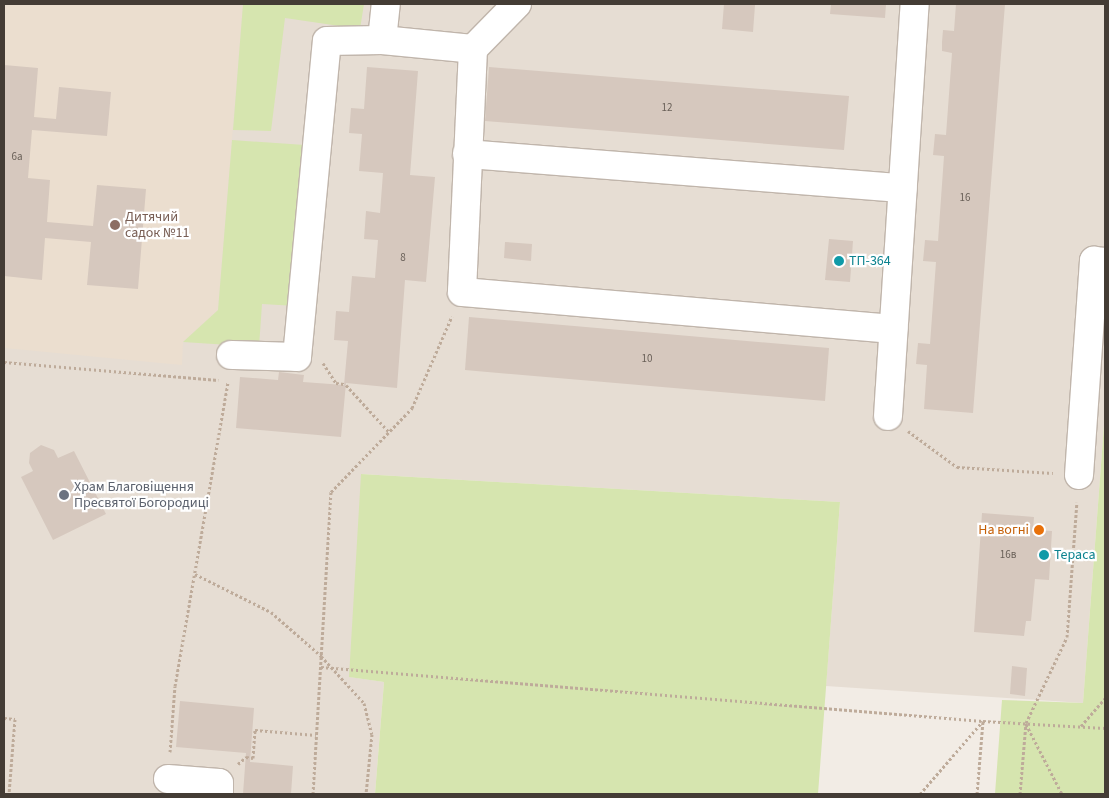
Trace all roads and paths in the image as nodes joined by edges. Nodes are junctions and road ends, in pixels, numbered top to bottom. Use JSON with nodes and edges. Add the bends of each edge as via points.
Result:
{"nodes":[{"id":1,"x":386,"y":4,"type":"edge"},
{"id":2,"x":517,"y":4,"type":"edge"},
{"id":3,"x":915,"y":4,"type":"edge"},
{"id":4,"x":382,"y":40,"type":"junction"},
{"id":5,"x":473,"y":49,"type":"junction"},
{"id":6,"x":467,"y":154,"type":"junction"},
{"id":7,"x":903,"y":188,"type":"junction"},
{"id":8,"x":1100,"y":261,"type":"edge"},
{"id":9,"x":462,"y":292,"type":"junction"},
{"id":10,"x":893,"y":329,"type":"junction"},
{"id":11,"x":231,"y":355,"type":"dead end"},
{"id":12,"x":4,"y":362,"type":"edge"},
{"id":13,"x":346,"y":385,"type":"dead end"},
{"id":14,"x":888,"y":416,"type":"joint"},
{"id":15,"x":389,"y":432,"type":"junction"},
{"id":16,"x":1079,"y":475,"type":"junction"},
{"id":17,"x":195,"y":574,"type":"junction"},
{"id":18,"x":321,"y":656,"type":"junction"},
{"id":19,"x":321,"y":667,"type":"junction"},
{"id":20,"x":1105,"y":698,"type":"edge"},
{"id":21,"x":4,"y":718,"type":"edge"},
{"id":22,"x":983,"y":721,"type":"junction"},
{"id":23,"x":1026,"y":723,"type":"junction"},
{"id":24,"x":1081,"y":726,"type":"junction"},
{"id":25,"x":1105,"y":728,"type":"edge"},
{"id":26,"x":316,"y":735,"type":"junction"},
{"id":27,"x":246,"y":757,"type":"dead end"},
{"id":28,"x":168,"y":779,"type":"joint"},
{"id":29,"x":9,"y":794,"type":"edge"},
{"id":30,"x":219,"y":794,"type":"edge"},
{"id":31,"x":313,"y":794,"type":"edge"},
{"id":32,"x":366,"y":794,"type":"edge"},
{"id":33,"x":920,"y":794,"type":"edge"},
{"id":34,"x":977,"y":794,"type":"edge"},
{"id":35,"x":1020,"y":794,"type":"edge"},
{"id":36,"x":1062,"y":794,"type":"edge"}],
"edges":[{"from":1,"to":4,"type":"lane"},
{"from":2,"to":5,"type":"lane"},
{"from":3,"to":7,"type":"lane"},
{"from":4,"to":5,"type":"lane"},
{"from":4,"to":11,"type":"lane","via":[[327,41],[297,357]]},
{"from":5,"to":6,"type":"lane"},
{"from":6,"to":7,"type":"lane"},
{"from":6,"to":9,"type":"lane"},
{"from":7,"to":10,"type":"lane"},
{"from":8,"to":16,"type":"lane"},
{"from":9,"to":10,"type":"lane"},
{"from":9,"to":15,"type":"path","via":[[412,408]]},
{"from":10,"to":14,"type":"lane"},
{"from":12,"to":17,"type":"path","via":[[228,381]]},
{"from":13,"to":15,"type":"path"},
{"from":14,"to":16,"type":"path","via":[[957,467]]},
{"from":15,"to":18,"type":"path","via":[[331,492]]},
{"from":16,"to":23,"type":"path","via":[[1067,637]]},
{"from":17,"to":18,"type":"path","via":[[271,612]]},
{"from":17,"to":28,"type":"path","via":[[175,686]]},
{"from":18,"to":19,"type":"path"},
{"from":18,"to":32,"type":"path","via":[[364,703],[372,734]]},
{"from":19,"to":22,"type":"path"},
{"from":19,"to":26,"type":"path"},
{"from":20,"to":24,"type":"path"},
{"from":21,"to":29,"type":"path","via":[[15,718]]},
{"from":22,"to":23,"type":"path"},
{"from":22,"to":33,"type":"path"},
{"from":22,"to":34,"type":"path"},
{"from":23,"to":24,"type":"path"},
{"from":23,"to":35,"type":"path"},
{"from":23,"to":36,"type":"path"},
{"from":24,"to":25,"type":"path"},
{"from":26,"to":27,"type":"path","via":[[255,730],[253,758]]},
{"from":26,"to":31,"type":"path"},
{"from":28,"to":30,"type":"lane","via":[[220,783]]}]}
